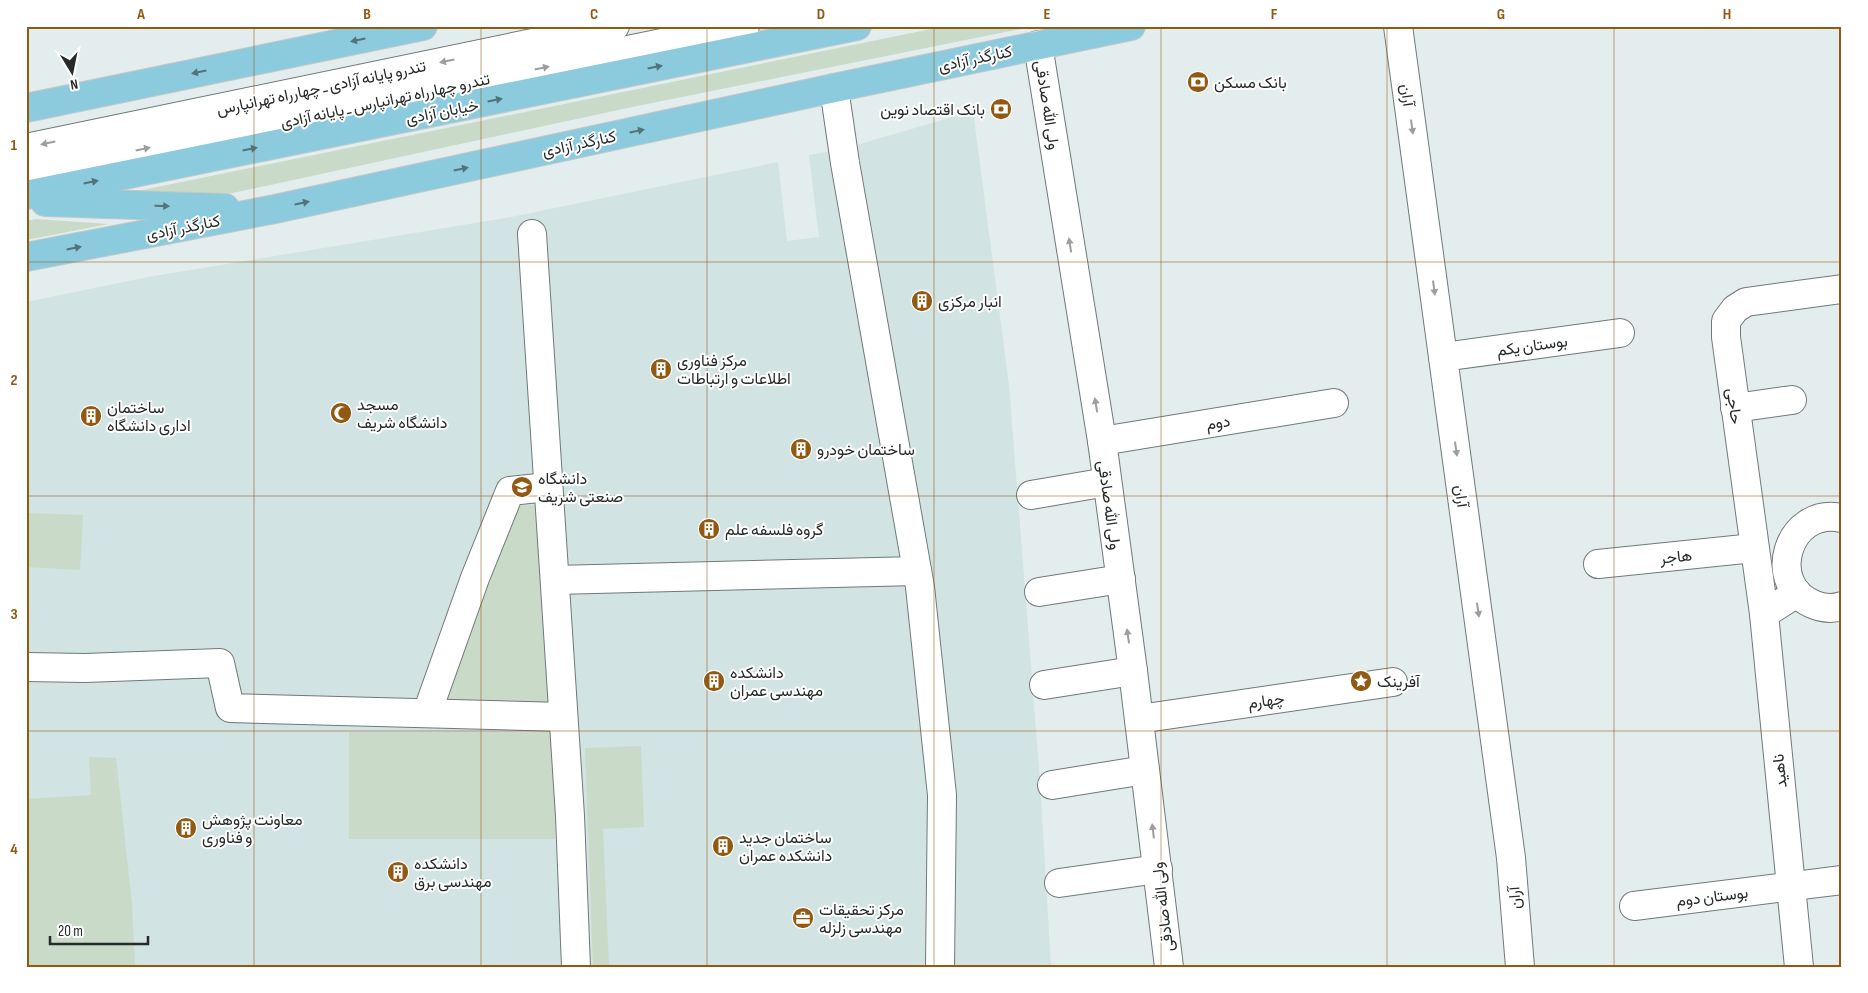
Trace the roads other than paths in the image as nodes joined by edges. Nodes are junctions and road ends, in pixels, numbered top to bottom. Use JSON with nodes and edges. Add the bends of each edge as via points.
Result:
{"nodes":[{"id":1,"x":423,"y":26,"type":"edge"},
{"id":2,"x":615,"y":26,"type":"edge"},
{"id":3,"x":745,"y":26,"type":"edge"},
{"id":4,"x":857,"y":26,"type":"edge"},
{"id":5,"x":1131,"y":26,"type":"edge"},
{"id":6,"x":1398,"y":26,"type":"edge"},
{"id":7,"x":1038,"y":45,"type":"junction"},
{"id":8,"x":834,"y":88,"type":"junction"},
{"id":9,"x":26,"y":108,"type":"edge"},
{"id":10,"x":26,"y":148,"type":"edge"},
{"id":11,"x":26,"y":173,"type":"edge"},
{"id":12,"x":26,"y":195,"type":"edge"},
{"id":13,"x":26,"y":201,"type":"edge"},
{"id":14,"x":275,"y":209,"type":"junction"},
{"id":15,"x":532,"y":234,"type":"dead end"},
{"id":16,"x":26,"y":257,"type":"edge"},
{"id":17,"x":1842,"y":289,"type":"edge"},
{"id":18,"x":1620,"y":333,"type":"dead end"},
{"id":19,"x":1443,"y":357,"type":"junction"},
{"id":20,"x":1792,"y":400,"type":"dead end"},
{"id":21,"x":1334,"y":403,"type":"dead end"},
{"id":22,"x":1735,"y":408,"type":"junction"},
{"id":23,"x":1102,"y":440,"type":"junction"},
{"id":24,"x":1107,"y":482,"type":"junction"},
{"id":25,"x":548,"y":486,"type":"junction"},
{"id":26,"x":1031,"y":495,"type":"dead end"},
{"id":27,"x":1842,"y":518,"type":"edge"},
{"id":28,"x":1754,"y":548,"type":"junction"},
{"id":29,"x":1598,"y":564,"type":"dead end"},
{"id":30,"x":917,"y":571,"type":"junction"},
{"id":31,"x":1120,"y":579,"type":"junction"},
{"id":32,"x":555,"y":580,"type":"junction"},
{"id":33,"x":1039,"y":592,"type":"dead end"},
{"id":34,"x":1797,"y":593,"type":"junction"},
{"id":35,"x":1842,"y":606,"type":"edge"},
{"id":36,"x":1764,"y":614,"type":"junction"},
{"id":37,"x":26,"y":667,"type":"edge"},
{"id":38,"x":1133,"y":671,"type":"junction"},
{"id":39,"x":1393,"y":682,"type":"dead end"},
{"id":40,"x":1044,"y":685,"type":"dead end"},
{"id":41,"x":427,"y":713,"type":"junction"},
{"id":42,"x":563,"y":717,"type":"junction"},
{"id":43,"x":1139,"y":719,"type":"junction"},
{"id":44,"x":1145,"y":770,"type":"junction"},
{"id":45,"x":1052,"y":785,"type":"dead end"},
{"id":46,"x":1158,"y":869,"type":"junction"},
{"id":47,"x":1842,"y":880,"type":"edge"},
{"id":48,"x":1059,"y":883,"type":"dead end"},
{"id":49,"x":1790,"y":886,"type":"junction"},
{"id":50,"x":1634,"y":906,"type":"dead end"},
{"id":51,"x":576,"y":967,"type":"edge"},
{"id":52,"x":940,"y":967,"type":"edge"},
{"id":53,"x":1169,"y":967,"type":"edge"},
{"id":54,"x":1520,"y":967,"type":"edge"},
{"id":55,"x":1799,"y":967,"type":"edge"}],
"edges":[{"from":1,"to":9,"type":"main road","one_way":true},
{"from":2,"to":10,"type":"street","name":"تندرو پایانه آزادی ـ چهارراه تهرانپارس","one_way":true},
{"from":11,"to":3,"type":"street","name":"تندرو چهارراه تهرانپارس ـ پایانه آزادی","one_way":true},
{"from":12,"to":4,"type":"main road","name":"خیابان آزادی","one_way":true},
{"from":5,"to":7,"type":"main road","name":"کنارگذر آزادی"},
{"from":6,"to":19,"type":"street","name":"آران","one_way":true},
{"from":7,"to":8,"type":"main road","name":"کنارگذر آزادی"},
{"from":23,"to":7,"type":"street","name":"ولی الله صادقی","one_way":true},
{"from":14,"to":8,"type":"main road","name":"کنارگذر آزادی","one_way":true},
{"from":8,"to":30,"type":"street"},
{"from":13,"to":14,"type":"main road","one_way":true},
{"from":16,"to":14,"type":"main road","name":"کنارگذر آزادی","one_way":true},
{"from":15,"to":25,"type":"street"},
{"from":17,"to":22,"type":"street","name":"حاجی","via":[[1746,302],[1735,308],[1726,320],[1726,337]]},
{"from":18,"to":19,"type":"street","name":"بوستان یکم"},
{"from":19,"to":54,"type":"street","name":"آران","one_way":true,"via":[[1511,858]]},
{"from":20,"to":22,"type":"street"},
{"from":21,"to":23,"type":"street","name":"دوم"},
{"from":22,"to":28,"type":"street","name":"حاجی"},
{"from":23,"to":24,"type":"street","name":"ولی الله صادقی"},
{"from":24,"to":26,"type":"street"},
{"from":24,"to":31,"type":"street","name":"ولی الله صادقی"},
{"from":25,"to":32,"type":"street"},
{"from":25,"to":41,"type":"street","via":[[510,491]]},
{"from":27,"to":34,"type":"street","via":[[1820,518],[1806,524],[1794,535],[1786,564],[1789,580]]},
{"from":28,"to":29,"type":"street","name":"هاجر"},
{"from":28,"to":36,"type":"street","name":"حاجی"},
{"from":30,"to":32,"type":"street"},
{"from":30,"to":52,"type":"street","via":[[942,795]]},
{"from":31,"to":33,"type":"street"},
{"from":38,"to":31,"type":"street","name":"ولی الله صادقی","one_way":true},
{"from":32,"to":42,"type":"street"},
{"from":34,"to":35,"type":"street","via":[[1823,608]]},
{"from":34,"to":36,"type":"street"},
{"from":36,"to":49,"type":"street","name":"ناهید"},
{"from":37,"to":41,"type":"street","via":[[220,663],[230,708]]},
{"from":38,"to":40,"type":"street"},
{"from":38,"to":43,"type":"street","name":"ولی الله صادقی"},
{"from":39,"to":43,"type":"street","name":"چهارم"},
{"from":41,"to":42,"type":"street"},
{"from":42,"to":51,"type":"street"},
{"from":43,"to":44,"type":"street","name":"ولی الله صادقی"},
{"from":44,"to":45,"type":"street"},
{"from":46,"to":44,"type":"street","name":"ولی الله صادقی","one_way":true},
{"from":46,"to":48,"type":"street"},
{"from":46,"to":53,"type":"street","name":"ولی الله صادقی"},
{"from":47,"to":49,"type":"street","name":"بوستان دوم"},
{"from":49,"to":50,"type":"street","name":"بوستان دوم"},
{"from":49,"to":55,"type":"street","name":"ناهید"}]}
